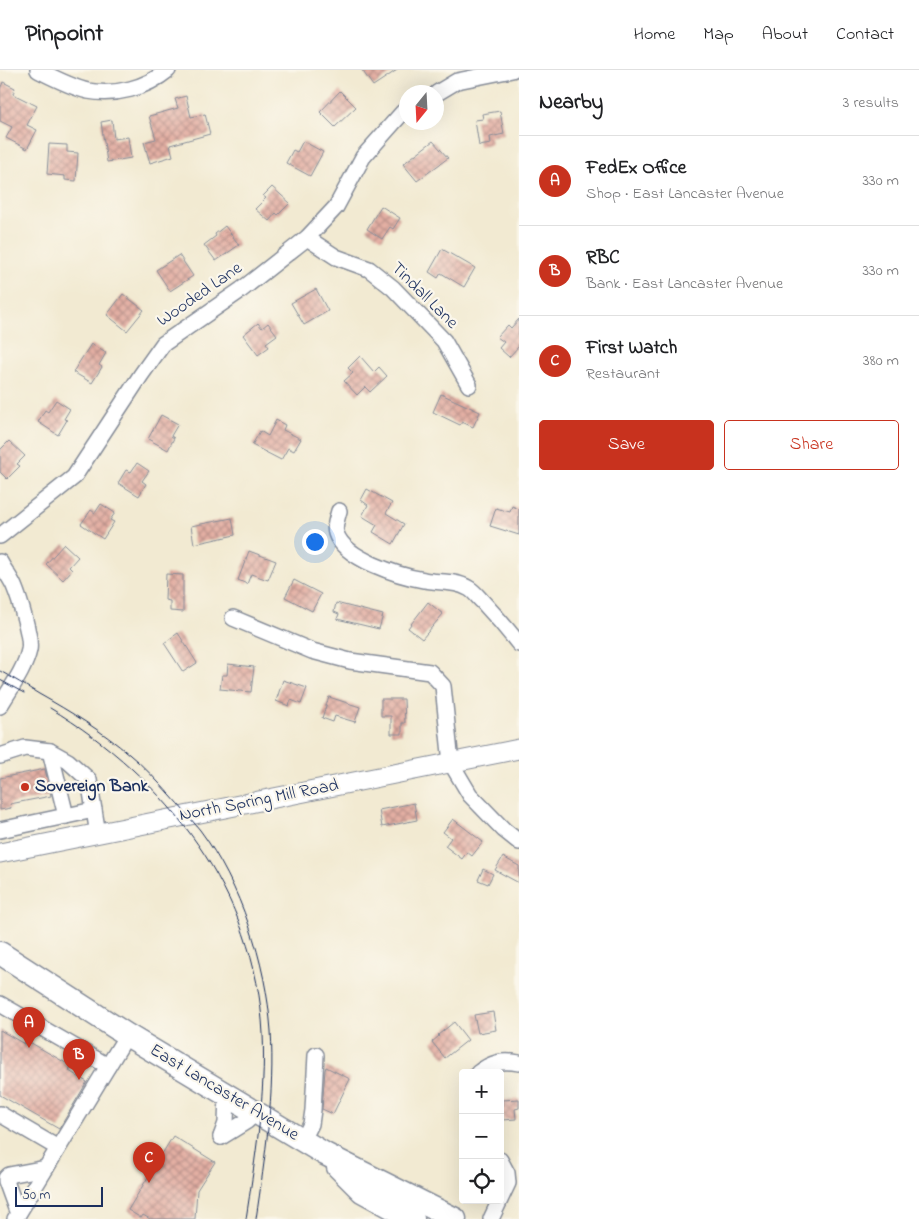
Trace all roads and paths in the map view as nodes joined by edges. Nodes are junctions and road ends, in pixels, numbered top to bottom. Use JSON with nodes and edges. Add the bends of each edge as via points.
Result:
{"nodes":[{"id":1,"x":38,"y":70,"type":"edge"},
{"id":2,"x":168,"y":70,"type":"edge"},
{"id":3,"x":512,"y":70,"type":"edge"},
{"id":4,"x":444,"y":88,"type":"edge"},
{"id":5,"x":399,"y":117,"type":"edge"},
{"id":6,"x":307,"y":238,"type":"junction"},
{"id":7,"x":469,"y":385,"type":"dead end"},
{"id":8,"x":339,"y":511,"type":"dead end"},
{"id":9,"x":0,"y":536,"type":"edge"},
{"id":10,"x":0,"y":562,"type":"edge"},
{"id":11,"x":233,"y":618,"type":"dead end"},
{"id":12,"x":519,"y":644,"type":"edge"},
{"id":13,"x":0,"y":706,"type":"edge"},
{"id":14,"x":519,"y":749,"type":"edge"},
{"id":15,"x":50,"y":752,"type":"junction"},
{"id":16,"x":0,"y":756,"type":"edge"},
{"id":17,"x":450,"y":763,"type":"junction"},
{"id":18,"x":94,"y":810,"type":"junction"},
{"id":19,"x":66,"y":816,"type":"junction"},
{"id":20,"x":0,"y":830,"type":"edge"},
{"id":21,"x":98,"y":834,"type":"junction"},
{"id":22,"x":519,"y":842,"type":"edge"},
{"id":23,"x":0,"y":853,"type":"edge"},
{"id":24,"x":0,"y":953,"type":"edge"},
{"id":25,"x":0,"y":1004,"type":"edge"},
{"id":26,"x":127,"y":1035,"type":"junction"},
{"id":27,"x":316,"y":1055,"type":"dead end"},
{"id":28,"x":519,"y":1063,"type":"edge"},
{"id":29,"x":108,"y":1066,"type":"junction"},
{"id":30,"x":484,"y":1069,"type":"edge"},
{"id":31,"x":227,"y":1095,"type":"junction"},
{"id":32,"x":257,"y":1112,"type":"junction"},
{"id":33,"x":0,"y":1114,"type":"edge"},
{"id":34,"x":303,"y":1140,"type":"junction"},
{"id":35,"x":58,"y":1148,"type":"junction"},
{"id":36,"x":325,"y":1154,"type":"junction"},
{"id":37,"x":504,"y":1167,"type":"edge"},
{"id":38,"x":46,"y":1168,"type":"junction"},
{"id":39,"x":504,"y":1191,"type":"edge"},
{"id":40,"x":498,"y":1204,"type":"edge"},
{"id":41,"x":17,"y":1217,"type":"edge"},
{"id":42,"x":413,"y":1219,"type":"edge"},
{"id":43,"x":455,"y":1219,"type":"edge"},
{"id":44,"x":491,"y":1219,"type":"edge"}],
"edges":[{"from":1,"to":2,"type":"street","via":[[87,90],[117,92],[148,83]]},
{"from":3,"to":4,"type":"street","via":[[457,81]]},
{"from":5,"to":6,"type":"street","name":"Wooded Lane","via":[[363,158],[336,207]]},
{"from":6,"to":7,"type":"street","name":"Tindall Lane","via":[[336,256],[369,269],[394,288],[444,341]]},
{"from":6,"to":9,"type":"street","name":"Wooded Lane","via":[[241,290],[163,344],[74,477]]},
{"from":8,"to":12,"type":"street","via":[[335,531],[338,540],[351,552],[388,570],[470,588]]},
{"from":10,"to":13,"type":"street","via":[[13,585],[30,642],[23,666]]},
{"from":11,"to":17,"type":"street","via":[[312,651],[350,661],[430,672],[443,686]]},
{"from":14,"to":17,"type":"main road","name":"North Spring Mill Road"},
{"from":15,"to":16,"type":"street","via":[[25,748]]},
{"from":15,"to":18,"type":"street","via":[[68,761],[89,780]]},
{"from":15,"to":19,"type":"street"},
{"from":17,"to":21,"type":"main road","name":"North Spring Mill Road"},
{"from":17,"to":22,"type":"street","via":[[470,795]]},
{"from":18,"to":19,"type":"street"},
{"from":18,"to":21,"type":"street"},
{"from":19,"to":20,"type":"street"},
{"from":21,"to":23,"type":"main road","name":"North Spring Mill Road"},
{"from":24,"to":26,"type":"highway","name":"East Lancaster Avenue"},
{"from":25,"to":29,"type":"street"},
{"from":26,"to":29,"type":"street"},
{"from":26,"to":31,"type":"highway","name":"East Lancaster Avenue"},
{"from":27,"to":34,"type":"street","via":[[311,1124]]},
{"from":28,"to":30,"type":"street","via":[[505,1061]]},
{"from":29,"to":35,"type":"street"},
{"from":31,"to":32,"type":"highway","name":"East Lancaster Avenue"},
{"from":31,"to":32,"type":"street","via":[[226,1123],[221,1137],[247,1122]]},
{"from":32,"to":34,"type":"highway","name":"East Lancaster Avenue"},
{"from":33,"to":35,"type":"street"},
{"from":34,"to":36,"type":"highway","name":"East Lancaster Avenue"},
{"from":35,"to":38,"type":"street"},
{"from":36,"to":42,"type":"highway","via":[[362,1191]]},
{"from":36,"to":43,"type":"highway","name":"East Lancaster Avenue"},
{"from":37,"to":39,"type":"street","via":[[508,1183]]},
{"from":38,"to":41,"type":"street"},
{"from":38,"to":41,"type":"street","via":[[6,1178]]},
{"from":40,"to":44,"type":"street"}]}
